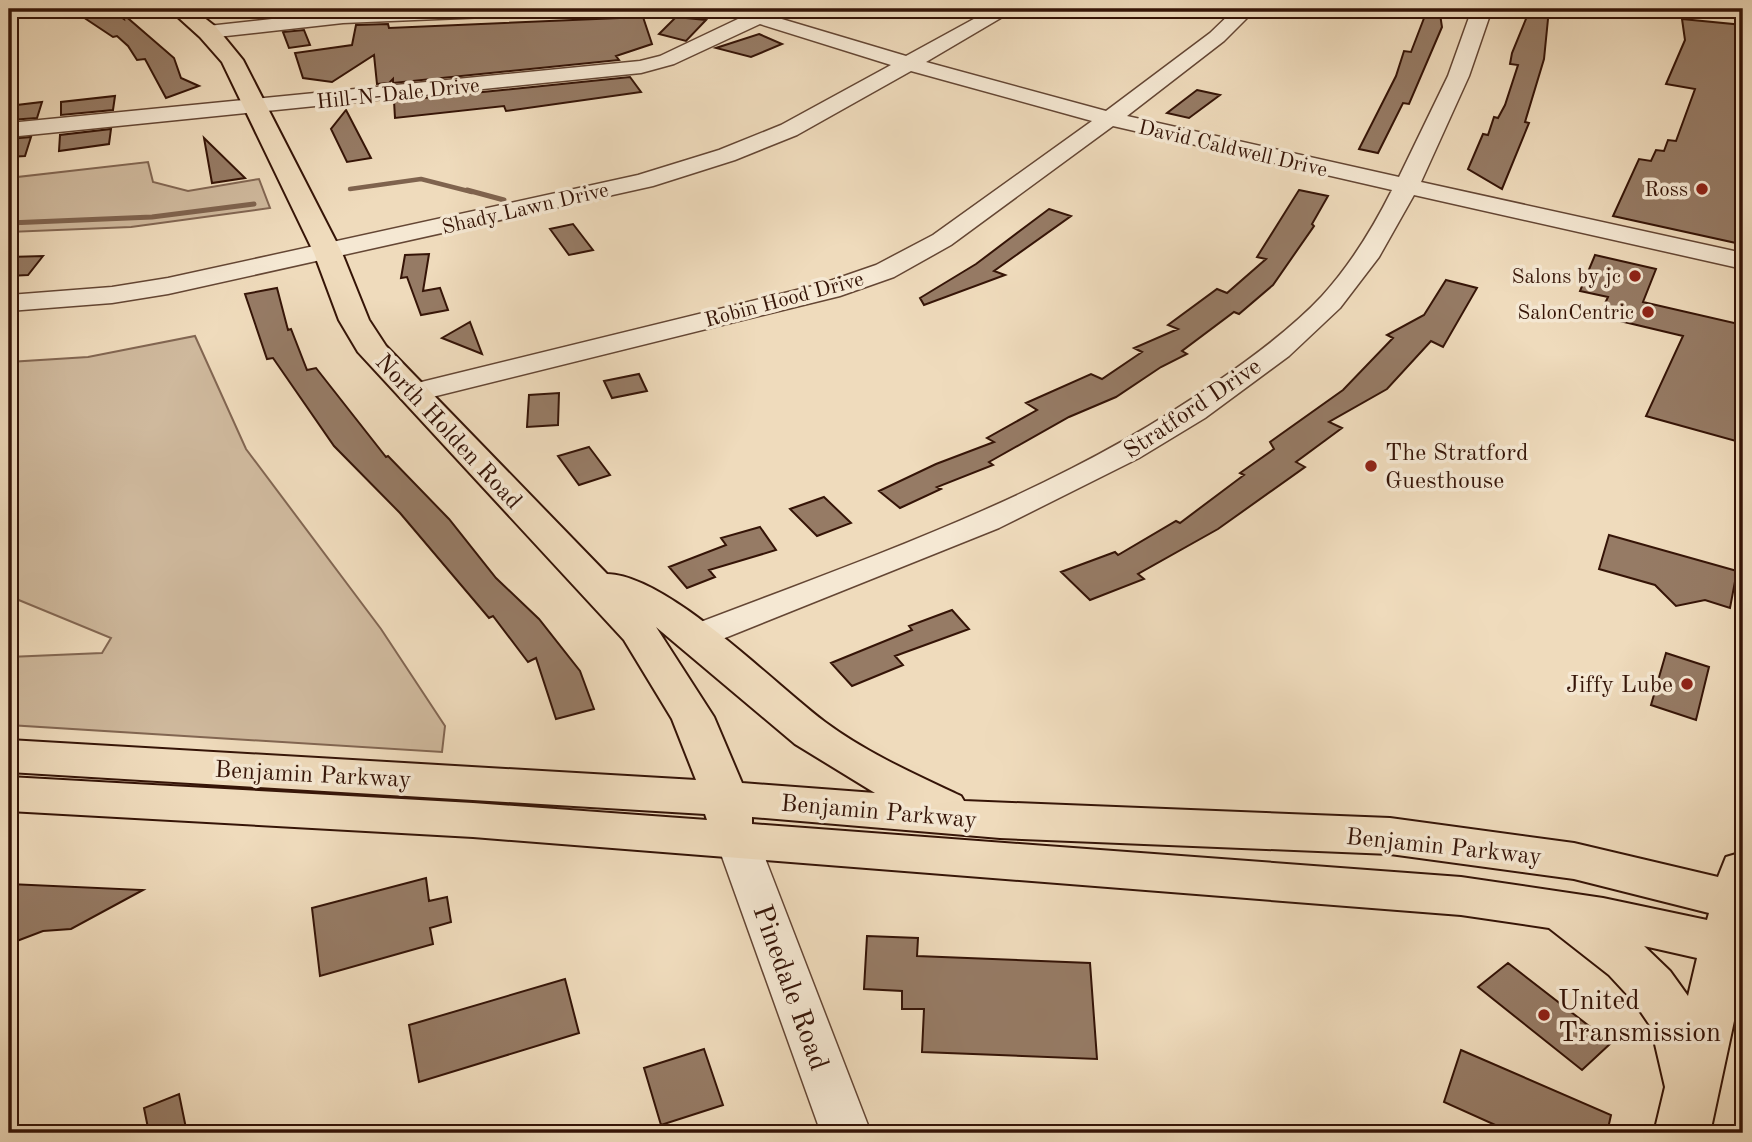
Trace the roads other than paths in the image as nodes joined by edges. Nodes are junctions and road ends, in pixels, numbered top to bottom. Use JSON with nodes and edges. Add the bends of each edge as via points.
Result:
{"nodes":[{"id":1,"x":16,"y":9,"type":"edge"},
{"id":2,"x":180,"y":9,"type":"edge"},
{"id":3,"x":532,"y":9,"type":"edge"},
{"id":4,"x":730,"y":9,"type":"edge"},
{"id":5,"x":1006,"y":9,"type":"edge"},
{"id":6,"x":1246,"y":9,"type":"edge"},
{"id":7,"x":1482,"y":9,"type":"edge"},
{"id":8,"x":9,"y":12,"type":"edge"},
{"id":9,"x":768,"y":13,"type":"edge"},
{"id":10,"x":215,"y":38,"type":"junction"},
{"id":11,"x":909,"y":64,"type":"junction"},
{"id":12,"x":256,"y":107,"type":"junction"},
{"id":13,"x":1109,"y":119,"type":"junction"},
{"id":14,"x":9,"y":130,"type":"edge"},
{"id":15,"x":1407,"y":186,"type":"junction"},
{"id":16,"x":328,"y":253,"type":"junction"},
{"id":17,"x":1743,"y":261,"type":"edge"},
{"id":18,"x":9,"y":303,"type":"edge"},
{"id":19,"x":412,"y":393,"type":"junction"},
{"id":20,"x":590,"y":579,"type":"junction"},
{"id":21,"x":695,"y":638,"type":"junction"},
{"id":22,"x":9,"y":756,"type":"edge"},
{"id":23,"x":9,"y":794,"type":"edge"},
{"id":24,"x":965,"y":818,"type":"junction"},
{"id":25,"x":730,"y":819,"type":"junction"},
{"id":26,"x":1557,"y":908,"type":"junction"},
{"id":27,"x":1739,"y":913,"type":"edge"},
{"id":28,"x":1687,"y":1111,"type":"edge"},
{"id":29,"x":846,"y":1133,"type":"edge"}],
"edges":[{"from":1,"to":8,"type":"street"},
{"from":2,"to":10,"type":"main road","name":"North Holden Road"},
{"from":3,"to":10,"type":"street","via":[[343,17]]},
{"from":4,"to":9,"type":"street","name":"David Caldwell Drive"},
{"from":5,"to":11,"type":"street","name":"Shady Lawn Drive"},
{"from":6,"to":13,"type":"street","name":"Robin Hood Drive","via":[[1217,37]]},
{"from":7,"to":15,"type":"street","name":"Stratford Drive","via":[[1458,78]]},
{"from":9,"to":11,"type":"street","name":"David Caldwell Drive"},
{"from":9,"to":12,"type":"street","name":"Hill-N-Dale Drive","via":[[667,60],[641,67]]},
{"from":10,"to":12,"type":"main road","name":"North Holden Road"},
{"from":11,"to":13,"type":"street","name":"David Caldwell Drive"},
{"from":11,"to":16,"type":"street","name":"Shady Lawn Drive","via":[[789,130],[715,159],[644,181]]},
{"from":12,"to":14,"type":"street","name":"Hill-N-Dale Drive"},
{"from":12,"to":16,"type":"main road","name":"North Holden Road"},
{"from":13,"to":15,"type":"street","name":"David Caldwell Drive"},
{"from":13,"to":19,"type":"street","name":"Robin Hood Drive","via":[[942,240],[885,271],[830,290]]},
{"from":15,"to":17,"type":"street","name":"David Caldwell Drive"},
{"from":15,"to":21,"type":"street","name":"Stratford Drive","via":[[1340,293],[1296,337],[1182,421],[1039,497]]},
{"from":16,"to":18,"type":"street","name":"Shady Lawn Drive","via":[[112,295]]},
{"from":16,"to":19,"type":"main road","name":"North Holden Road","via":[[354,320]]},
{"from":19,"to":20,"type":"main road","name":"North Holden Road"},
{"from":20,"to":21,"type":"main road","via":[[632,594]]},
{"from":20,"to":25,"type":"main road","name":"North Holden Road","via":[[665,668],[693,717]]},
{"from":21,"to":24,"type":"main road","via":[[849,761]]},
{"from":22,"to":25,"type":"main road","name":"Benjamin Parkway"},
{"from":23,"to":25,"type":"main road","name":"Benjamin Parkway","via":[[473,820]]},
{"from":24,"to":25,"type":"main road","name":"Benjamin Parkway"},
{"from":24,"to":27,"type":"main road","name":"Benjamin Parkway","via":[[1390,836],[1574,861]]},
{"from":25,"to":26,"type":"main road","name":"Benjamin Parkway"},
{"from":25,"to":29,"type":"street","name":"Pinedale Road"},
{"from":26,"to":27,"type":"main road","name":"Benjamin Parkway","via":[[1672,931]]},
{"from":26,"to":28,"type":"main road","via":[[1614,949],[1648,981],[1674,1019]]},
{"from":27,"to":28,"type":"main road"}]}
